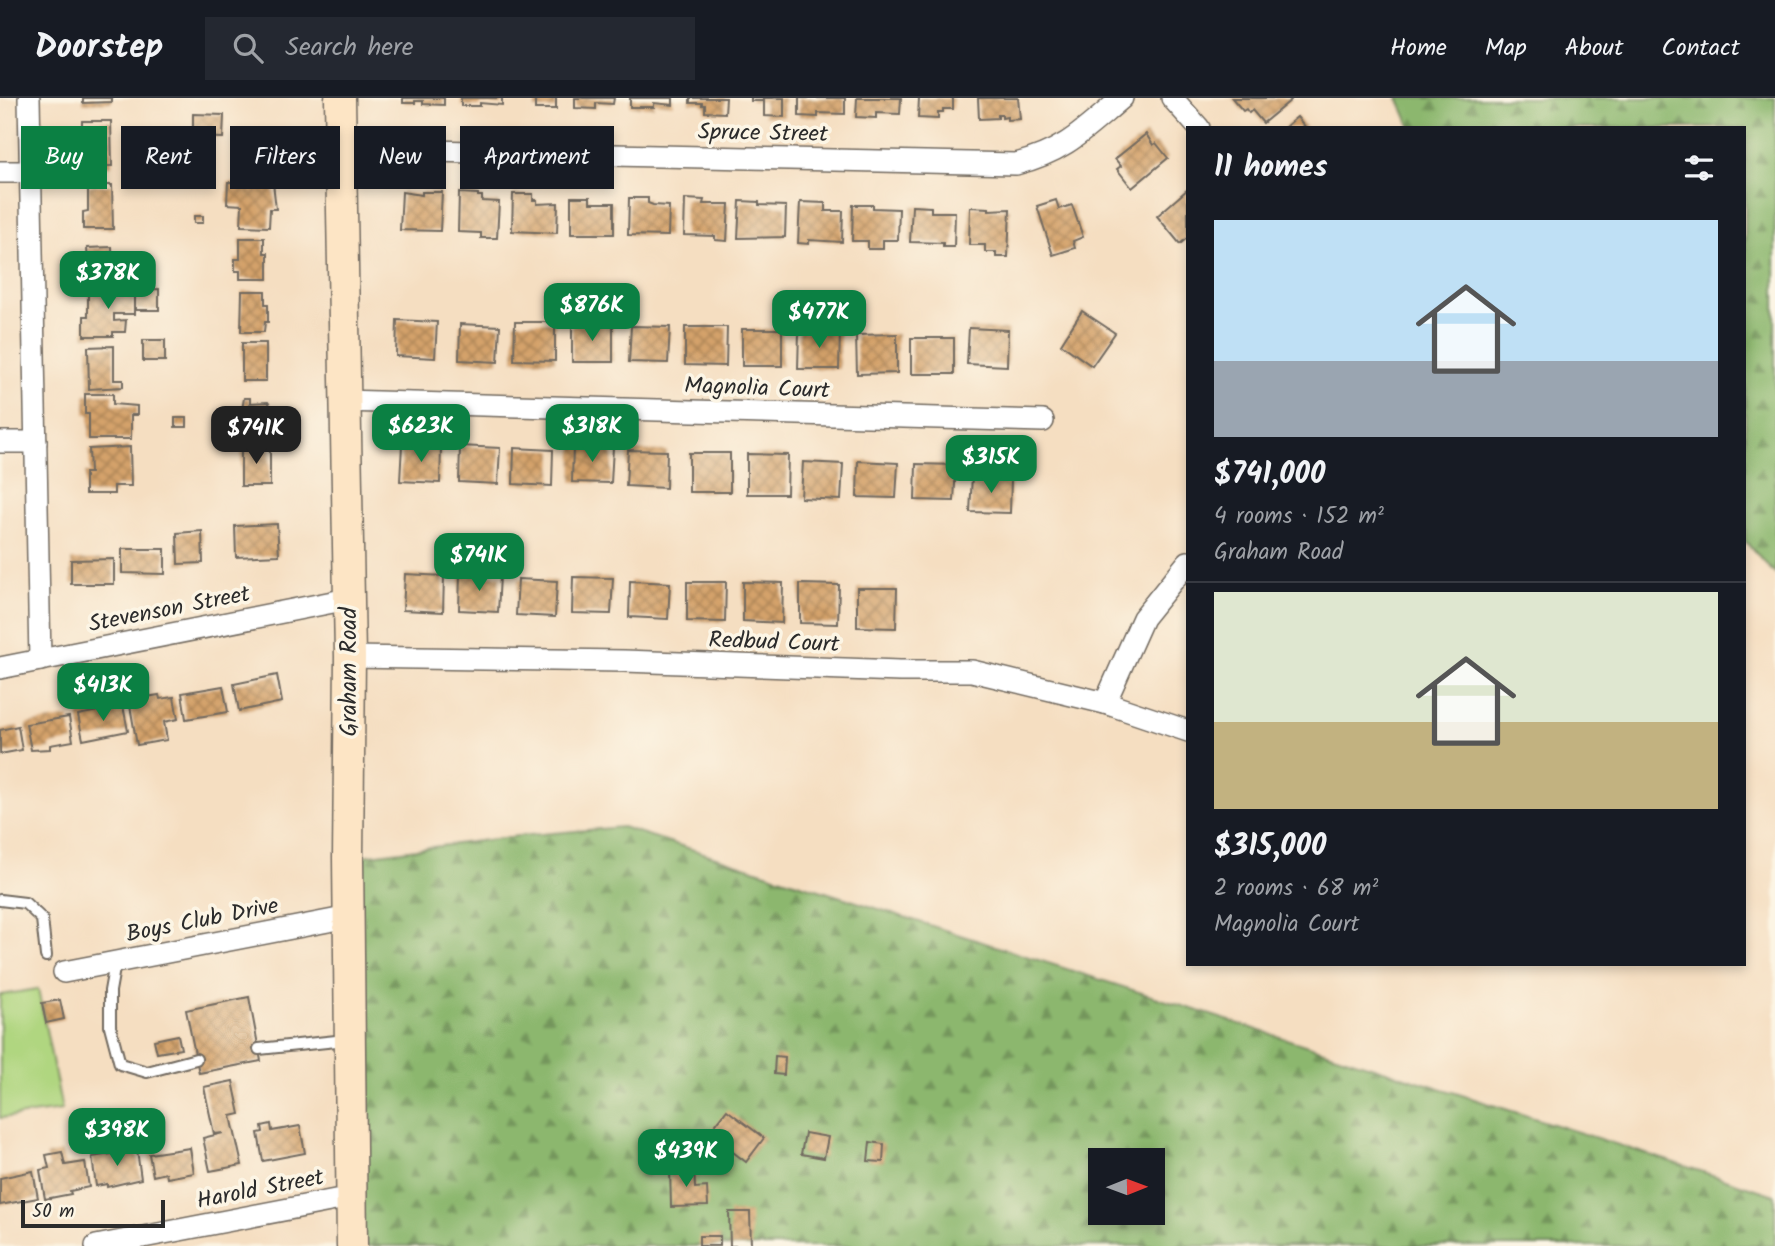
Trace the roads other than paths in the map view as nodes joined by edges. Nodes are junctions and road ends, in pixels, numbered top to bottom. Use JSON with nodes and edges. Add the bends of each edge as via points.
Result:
{"nodes":[{"id":1,"x":29,"y":98,"type":"edge"},
{"id":2,"x":340,"y":98,"type":"edge"},
{"id":3,"x":1122,"y":98,"type":"edge"},
{"id":4,"x":1172,"y":98,"type":"edge"},
{"id":5,"x":29,"y":126,"type":"edge"},
{"id":6,"x":340,"y":126,"type":"edge"},
{"id":7,"x":1197,"y":126,"type":"edge"},
{"id":8,"x":340,"y":149,"type":"joint"},
{"id":9,"x":0,"y":172,"type":"edge"},
{"id":10,"x":21,"y":172,"type":"edge"},
{"id":11,"x":30,"y":189,"type":"edge"},
{"id":12,"x":344,"y":401,"type":"junction"},
{"id":13,"x":1043,"y":421,"type":"dead end"},
{"id":14,"x":0,"y":442,"type":"edge"},
{"id":15,"x":36,"y":442,"type":"junction"},
{"id":16,"x":1186,"y":564,"type":"edge"},
{"id":17,"x":348,"y":599,"type":"junction"},
{"id":18,"x":350,"y":657,"type":"junction"},
{"id":19,"x":40,"y":660,"type":"junction"},
{"id":20,"x":0,"y":668,"type":"edge"},
{"id":21,"x":1104,"y":703,"type":"junction"},
{"id":22,"x":1186,"y":730,"type":"edge"},
{"id":23,"x":0,"y":900,"type":"edge"},
{"id":24,"x":349,"y":917,"type":"junction"},
{"id":25,"x":46,"y":956,"type":"dead end"},
{"id":26,"x":115,"y":962,"type":"junction"},
{"id":27,"x":64,"y":972,"type":"dead end"},
{"id":28,"x":349,"y":1039,"type":"junction"},
{"id":29,"x":259,"y":1049,"type":"dead end"},
{"id":30,"x":196,"y":1059,"type":"dead end"},
{"id":31,"x":351,"y":1197,"type":"junction"},
{"id":32,"x":96,"y":1246,"type":"edge"},
{"id":33,"x":352,"y":1246,"type":"edge"}],
"edges":[{"from":1,"to":5,"type":"street"},
{"from":2,"to":6,"type":"main road","name":"Graham Road"},
{"from":3,"to":8,"type":"street","name":"Spruce Street","via":[[1066,145],[1016,164]]},
{"from":4,"to":7,"type":"street"},
{"from":8,"to":12,"type":"main road","name":"Graham Road"},
{"from":9,"to":10,"type":"street"},
{"from":11,"to":15,"type":"street"},
{"from":12,"to":13,"type":"street","name":"Magnolia Court"},
{"from":12,"to":17,"type":"main road","name":"Graham Road"},
{"from":14,"to":15,"type":"street"},
{"from":15,"to":19,"type":"street"},
{"from":16,"to":21,"type":"street","via":[[1143,618]]},
{"from":17,"to":18,"type":"main road","name":"Graham Road"},
{"from":17,"to":19,"type":"street","name":"Stevenson Street"},
{"from":18,"to":21,"type":"street","name":"Redbud Court","via":[[972,671]]},
{"from":18,"to":24,"type":"main road","name":"Graham Road"},
{"from":19,"to":20,"type":"street","name":"Stevenson Street"},
{"from":21,"to":22,"type":"street","name":"Redbud Court"},
{"from":23,"to":25,"type":"lane","via":[[25,903],[42,919]]},
{"from":24,"to":26,"type":"street","name":"Boys Club Drive"},
{"from":24,"to":28,"type":"main road","name":"Graham Road"},
{"from":26,"to":27,"type":"street","name":"Boys Club Drive"},
{"from":26,"to":30,"type":"lane","via":[[110,1026],[120,1064],[147,1072]]},
{"from":28,"to":29,"type":"lane"},
{"from":28,"to":31,"type":"main road","name":"Graham Road"},
{"from":31,"to":32,"type":"street","name":"Harold Street"},
{"from":31,"to":33,"type":"main road","name":"Graham Road"}]}
